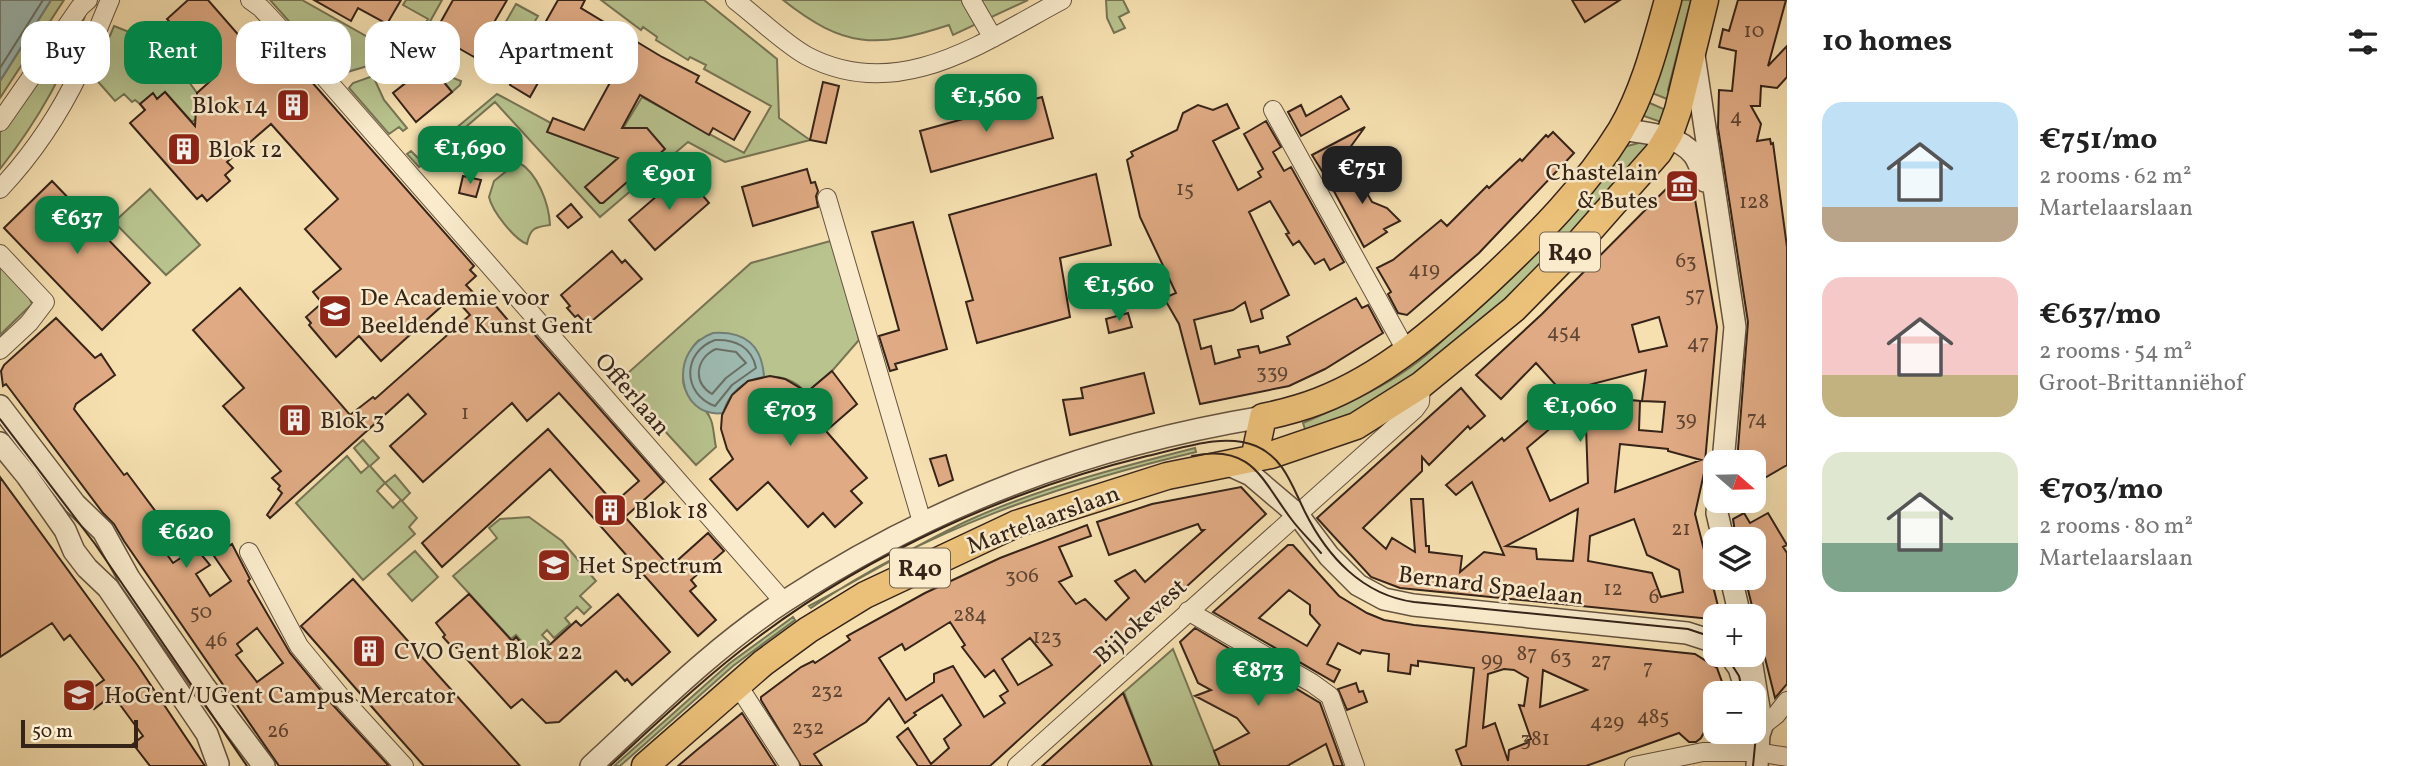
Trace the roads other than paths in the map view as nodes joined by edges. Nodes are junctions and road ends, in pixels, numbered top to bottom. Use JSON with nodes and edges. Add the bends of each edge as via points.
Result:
{"nodes":[{"id":1,"x":88,"y":0,"type":"edge"},
{"id":2,"x":110,"y":0,"type":"edge"},
{"id":3,"x":250,"y":0,"type":"edge"},
{"id":4,"x":735,"y":0,"type":"edge"},
{"id":5,"x":971,"y":0,"type":"edge"},
{"id":6,"x":1062,"y":0,"type":"edge"},
{"id":7,"x":1705,"y":0,"type":"edge"},
{"id":8,"x":1665,"y":2,"type":"edge"},
{"id":9,"x":992,"y":38,"type":"junction"},
{"id":10,"x":1693,"y":52,"type":"junction"},
{"id":11,"x":1273,"y":110,"type":"dead end"},
{"id":12,"x":0,"y":122,"type":"edge"},
{"id":13,"x":1621,"y":128,"type":"junction"},
{"id":14,"x":1668,"y":137,"type":"junction"},
{"id":15,"x":0,"y":189,"type":"edge"},
{"id":16,"x":827,"y":198,"type":"dead end"},
{"id":17,"x":1715,"y":209,"type":"junction"},
{"id":18,"x":0,"y":254,"type":"edge"},
{"id":19,"x":0,"y":350,"type":"edge"},
{"id":20,"x":1407,"y":352,"type":"junction"},
{"id":21,"x":1421,"y":385,"type":"junction"},
{"id":22,"x":0,"y":407,"type":"edge"},
{"id":23,"x":1263,"y":417,"type":"junction"},
{"id":24,"x":0,"y":443,"type":"edge"},
{"id":25,"x":1724,"y":450,"type":"edge"},
{"id":26,"x":1245,"y":466,"type":"junction"},
{"id":27,"x":1298,"y":515,"type":"junction"},
{"id":28,"x":922,"y":522,"type":"junction"},
{"id":29,"x":250,"y":552,"type":"dead end"},
{"id":30,"x":784,"y":602,"type":"junction"},
{"id":31,"x":1188,"y":611,"type":"junction"},
{"id":32,"x":1703,"y":638,"type":"edge"},
{"id":33,"x":737,"y":684,"type":"junction"},
{"id":34,"x":1787,"y":701,"type":"edge"},
{"id":35,"x":228,"y":718,"type":"junction"},
{"id":36,"x":1766,"y":728,"type":"edge"},
{"id":37,"x":207,"y":734,"type":"junction"},
{"id":38,"x":1737,"y":744,"type":"edge"},
{"id":39,"x":1766,"y":744,"type":"edge"},
{"id":40,"x":1787,"y":757,"type":"edge"},
{"id":41,"x":218,"y":764,"type":"dead end"},
{"id":42,"x":264,"y":766,"type":"edge"},
{"id":43,"x":404,"y":766,"type":"edge"},
{"id":44,"x":591,"y":766,"type":"edge"},
{"id":45,"x":645,"y":766,"type":"edge"},
{"id":46,"x":790,"y":766,"type":"edge"},
{"id":47,"x":1017,"y":766,"type":"edge"},
{"id":48,"x":1355,"y":766,"type":"edge"},
{"id":49,"x":1634,"y":766,"type":"edge"}],
"edges":[{"from":1,"to":12,"type":"street"},
{"from":2,"to":15,"type":"street","via":[[59,108]]},
{"from":3,"to":30,"type":"street","name":"Offerlaan","via":[[281,29]]},
{"from":4,"to":9,"type":"street","via":[[806,56],[844,71],[874,74],[921,68]]},
{"from":5,"to":9,"type":"street"},
{"from":6,"to":9,"type":"street"},
{"from":7,"to":10,"type":"main road","number":"R40"},
{"from":8,"to":13,"type":"main road","name":"Martelaarslaan","number":"R40","via":[[1654,50]]},
{"from":10,"to":14,"type":"main road","name":"Martelaarslaan","number":"R40"},
{"from":10,"to":17,"type":"street"},
{"from":11,"to":20,"type":"street"},
{"from":13,"to":14,"type":"street"},
{"from":13,"to":20,"type":"main road","name":"Martelaarslaan","number":"R40","via":[[1584,180],[1526,247]]},
{"from":14,"to":17,"type":"street","via":[[1696,157]]},
{"from":14,"to":21,"type":"main road","name":"Martelaarslaan","number":"R40","via":[[1642,174],[1514,309]]},
{"from":16,"to":28,"type":"street"},
{"from":17,"to":25,"type":"street","via":[[1735,327]]},
{"from":18,"to":19,"type":"street","via":[[45,302]]},
{"from":20,"to":23,"type":"main road","name":"Martelaarslaan","number":"R40","via":[[1332,396]]},
{"from":21,"to":26,"type":"main road","name":"Martelaarslaan","number":"R40","via":[[1356,426]]},
{"from":21,"to":27,"type":"street","name":"Martelaarslaan","via":[[1415,410]]},
{"from":22,"to":35,"type":"street","via":[[75,504],[103,531],[129,578]]},
{"from":23,"to":26,"type":"main road"},
{"from":23,"to":28,"type":"street","name":"Martelaarslaan","number":"R40","via":[[1085,457]]},
{"from":24,"to":37,"type":"street","via":[[65,530],[74,551],[108,588]]},
{"from":26,"to":27,"type":"street","name":"Bernard Spaelaan"},
{"from":26,"to":33,"type":"main road","name":"Martelaarslaan","number":"R40","via":[[1167,476],[1016,524],[865,595],[808,630]]},
{"from":27,"to":31,"type":"street","name":"Bijlokevest"},
{"from":27,"to":32,"type":"street","name":"Bernard Spaelaan","via":[[1349,578],[1390,601]]},
{"from":28,"to":30,"type":"street","name":"Martelaarslaan","number":"R40"},
{"from":29,"to":43,"type":"street","via":[[299,646]]},
{"from":30,"to":44,"type":"street","name":"Martelaarslaan","number":"R40","via":[[677,686]]},
{"from":31,"to":47,"type":"street","name":"Bijlokevest"},
{"from":31,"to":48,"type":"street","via":[[1330,696]]},
{"from":33,"to":45,"type":"main road","name":"Martelaarslaan","number":"R40"},
{"from":33,"to":46,"type":"street"},
{"from":34,"to":36,"type":"street"},
{"from":35,"to":37,"type":"street"},
{"from":35,"to":42,"type":"street"},
{"from":37,"to":41,"type":"street"},
{"from":38,"to":49,"type":"street"},
{"from":39,"to":40,"type":"street"}]}
